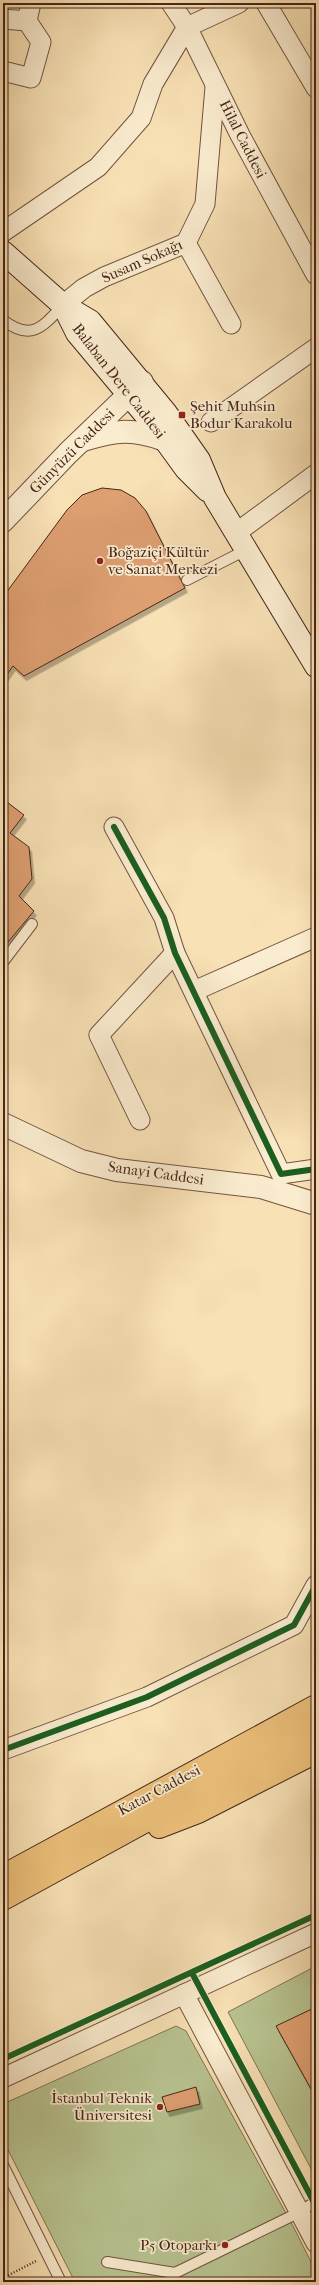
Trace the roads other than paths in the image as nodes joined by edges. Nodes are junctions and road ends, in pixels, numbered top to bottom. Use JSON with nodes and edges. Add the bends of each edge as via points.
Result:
{"nodes":[{"id":1,"x":31,"y":3,"type":"edge"},
{"id":2,"x":172,"y":3,"type":"edge"},
{"id":3,"x":237,"y":3,"type":"edge"},
{"id":4,"x":266,"y":3,"type":"edge"},
{"id":5,"x":3,"y":19,"type":"edge"},
{"id":6,"x":27,"y":21,"type":"junction"},
{"id":7,"x":187,"y":27,"type":"junction"},
{"id":8,"x":3,"y":71,"type":"edge"},
{"id":9,"x":216,"y":85,"type":"junction"},
{"id":10,"x":316,"y":88,"type":"edge"},
{"id":11,"x":3,"y":232,"type":"edge"},
{"id":12,"x":186,"y":243,"type":"junction"},
{"id":13,"x":3,"y":252,"type":"edge"},
{"id":14,"x":316,"y":275,"type":"edge"},
{"id":15,"x":63,"y":305,"type":"junction"},
{"id":16,"x":3,"y":320,"type":"edge"},
{"id":17,"x":231,"y":324,"type":"dead end"},
{"id":18,"x":316,"y":348,"type":"edge"},
{"id":19,"x":130,"y":382,"type":"junction"},
{"id":20,"x":211,"y":422,"type":"dead end"},
{"id":21,"x":165,"y":440,"type":"junction"},
{"id":22,"x":80,"y":441,"type":"junction"},
{"id":23,"x":316,"y":474,"type":"edge"},
{"id":24,"x":215,"y":498,"type":"junction"},
{"id":25,"x":3,"y":507,"type":"edge"},
{"id":26,"x":3,"y":520,"type":"edge"},
{"id":27,"x":241,"y":542,"type":"junction"},
{"id":28,"x":187,"y":580,"type":"dead end"},
{"id":29,"x":316,"y":666,"type":"edge"},
{"id":30,"x":114,"y":827,"type":"dead end"},
{"id":31,"x":32,"y":924,"type":"dead end"},
{"id":32,"x":316,"y":937,"type":"edge"},
{"id":33,"x":175,"y":953,"type":"junction"},
{"id":34,"x":3,"y":962,"type":"edge"},
{"id":35,"x":194,"y":991,"type":"junction"},
{"id":36,"x":140,"y":1120,"type":"dead end"},
{"id":37,"x":3,"y":1124,"type":"edge"},
{"id":38,"x":316,"y":1169,"type":"edge"},
{"id":39,"x":316,"y":1204,"type":"edge"},
{"id":40,"x":316,"y":1585,"type":"edge"},
{"id":41,"x":316,"y":1706,"type":"edge"},
{"id":42,"x":316,"y":1728,"type":"edge"},
{"id":43,"x":3,"y":1750,"type":"edge"},
{"id":44,"x":316,"y":1752,"type":"edge"},
{"id":45,"x":104,"y":1843,"type":"junction"},
{"id":46,"x":3,"y":1876,"type":"edge"},
{"id":47,"x":3,"y":1899,"type":"edge"},
{"id":48,"x":316,"y":1933,"type":"edge"},
{"id":49,"x":184,"y":1994,"type":"junction"},
{"id":50,"x":3,"y":2078,"type":"edge"},
{"id":51,"x":3,"y":2165,"type":"edge"},
{"id":52,"x":316,"y":2201,"type":"edge"},
{"id":53,"x":300,"y":2212,"type":"junction"},
{"id":54,"x":316,"y":2243,"type":"edge"},
{"id":55,"x":107,"y":2262,"type":"dead end"},
{"id":56,"x":61,"y":2282,"type":"edge"}],
"edges":[{"from":1,"to":6,"type":"street"},
{"from":2,"to":7,"type":"street","name":"Hilal Caddesi"},
{"from":3,"to":7,"type":"street"},
{"from":4,"to":10,"type":"street"},
{"from":5,"to":6,"type":"street"},
{"from":6,"to":8,"type":"street","via":[[41,42],[31,78]]},
{"from":7,"to":9,"type":"street","name":"Hilal Caddesi"},
{"from":7,"to":11,"type":"street","via":[[153,84],[141,118],[98,167]]},
{"from":9,"to":12,"type":"street","name":"Susam Sokağı","via":[[205,204]]},
{"from":9,"to":14,"type":"street","name":"Hilal Caddesi","via":[[240,135]]},
{"from":12,"to":15,"type":"street","name":"Susam Sokağı","via":[[104,277],[84,288]]},
{"from":12,"to":17,"type":"street"},
{"from":13,"to":15,"type":"street","name":"Balaban Dere Caddesi"},
{"from":15,"to":16,"type":"lane","via":[[47,323],[32,331],[20,331]]},
{"from":15,"to":19,"type":"street","name":"Balaban Dere Caddesi","via":[[90,321]]},
{"from":18,"to":20,"type":"street"},
{"from":19,"to":21,"type":"street","name":"Balaban Dere Caddesi"},
{"from":19,"to":22,"type":"street","name":"Günyüzü Caddesi"},
{"from":19,"to":24,"type":"street","name":"Balaban Dere Caddesi","via":[[166,413],[199,460]]},
{"from":19,"to":25,"type":"street","name":"Günyüzü Caddesi"},
{"from":21,"to":22,"type":"street","via":[[146,433],[122,430]]},
{"from":21,"to":24,"type":"street","name":"Balaban Dere Caddesi","via":[[186,469]]},
{"from":22,"to":26,"type":"street","name":"Günyüzü Caddesi"},
{"from":23,"to":27,"type":"street"},
{"from":24,"to":27,"type":"street","name":"Balaban Dere Caddesi"},
{"from":27,"to":28,"type":"lane"},
{"from":27,"to":29,"type":"street","name":"Balaban Dere Caddesi"},
{"from":30,"to":33,"type":"street","via":[[164,918]]},
{"from":31,"to":34,"type":"lane"},
{"from":32,"to":35,"type":"street"},
{"from":33,"to":35,"type":"street"},
{"from":33,"to":36,"type":"street","via":[[99,1036]]},
{"from":35,"to":38,"type":"street","via":[[280,1174]]},
{"from":37,"to":39,"type":"street","name":"Sanayi Caddesi","via":[[81,1161],[117,1170],[261,1187]]},
{"from":40,"to":43,"type":"street","via":[[294,1626],[147,1697]]},
{"from":41,"to":46,"type":"main road","name":"Katar Caddesi"},
{"from":42,"to":45,"type":"main road"},
{"from":44,"to":45,"type":"main road","via":[[198,1812],[156,1828]]},
{"from":45,"to":47,"type":"main road"},
{"from":48,"to":49,"type":"street"},
{"from":49,"to":50,"type":"street"},
{"from":49,"to":53,"type":"street"},
{"from":51,"to":56,"type":"lane"},
{"from":52,"to":53,"type":"lane"},
{"from":53,"to":54,"type":"street"},
{"from":53,"to":55,"type":"lane","via":[[175,2273]]}]}
